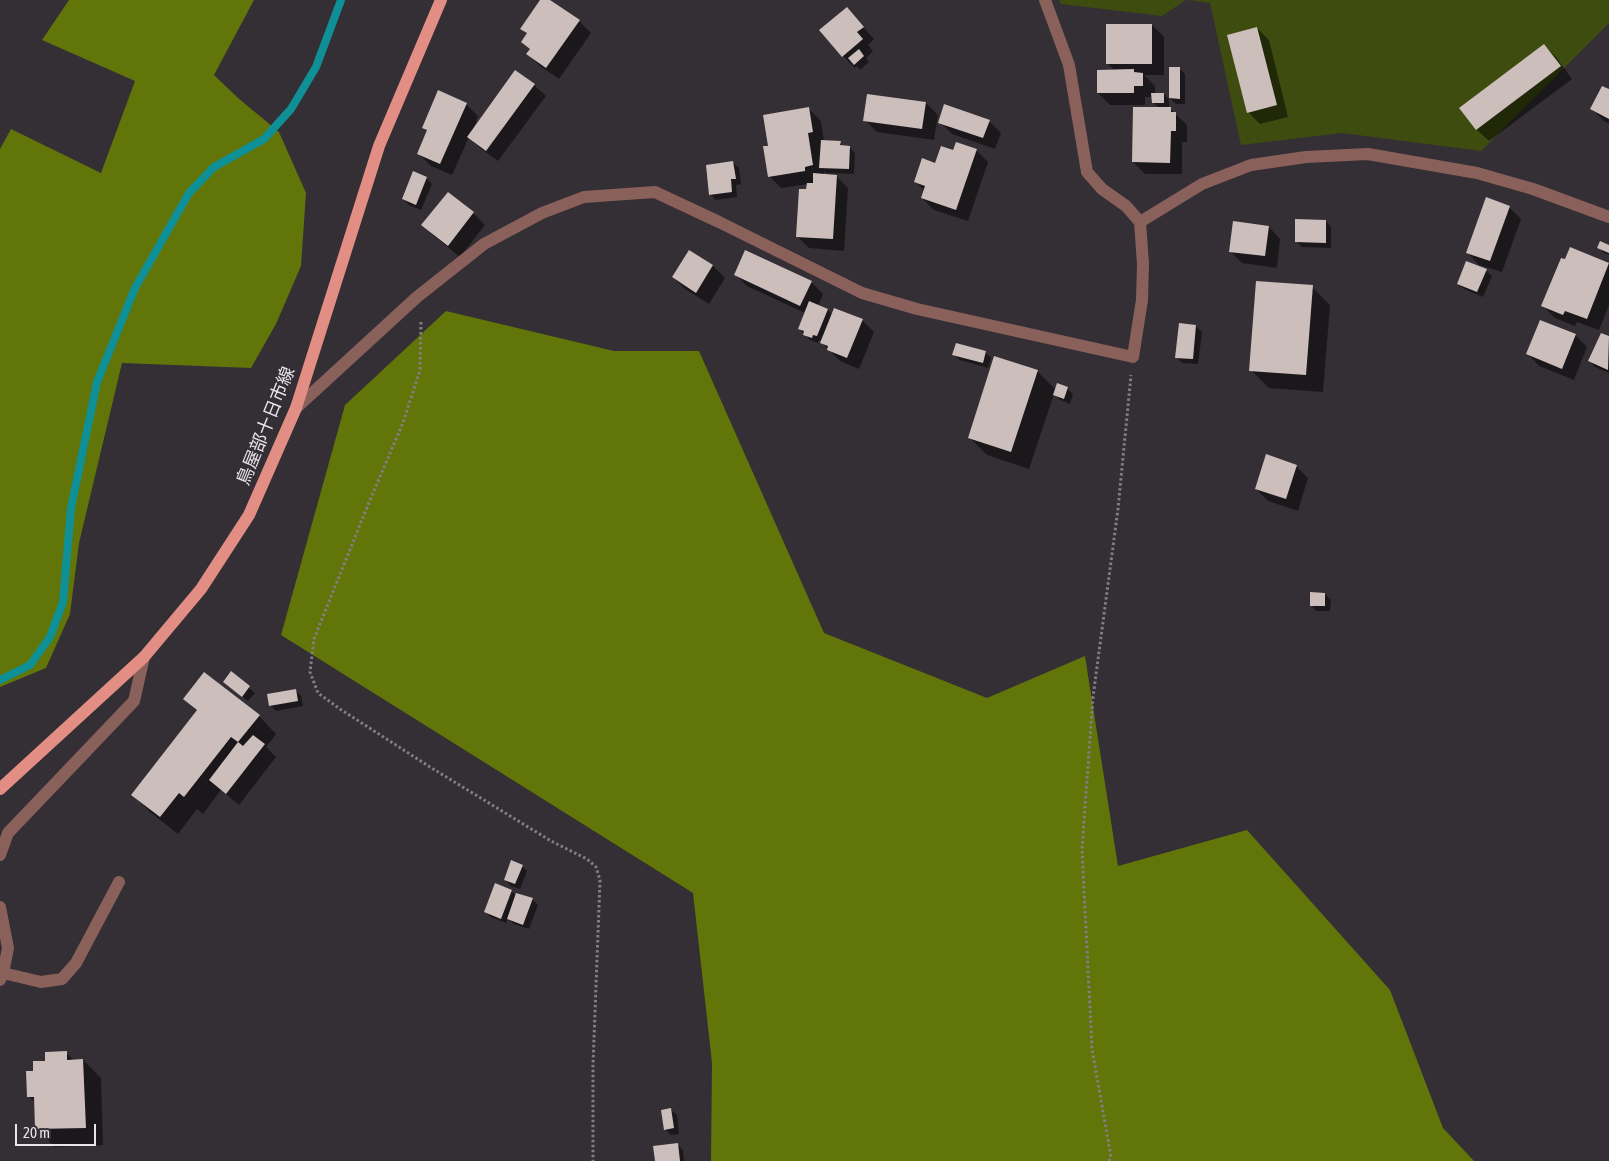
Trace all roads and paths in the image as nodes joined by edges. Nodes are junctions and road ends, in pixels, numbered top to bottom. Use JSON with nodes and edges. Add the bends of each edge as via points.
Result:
{"nodes":[{"id":1,"x":441,"y":0,"type":"edge"},
{"id":2,"x":1045,"y":0,"type":"edge"},
{"id":3,"x":1609,"y":217,"type":"edge"},
{"id":4,"x":1140,"y":222,"type":"junction"},
{"id":5,"x":417,"y":298,"type":"junction"},
{"id":6,"x":1133,"y":357,"type":"junction"},
{"id":7,"x":296,"y":408,"type":"junction"},
{"id":8,"x":144,"y":657,"type":"junction"},
{"id":9,"x":0,"y":790,"type":"edge"},
{"id":10,"x":0,"y":855,"type":"edge"},
{"id":11,"x":119,"y":882,"type":"dead end"},
{"id":12,"x":0,"y":906,"type":"edge"},
{"id":13,"x":2,"y":976,"type":"edge"},
{"id":14,"x":593,"y":1161,"type":"edge"},
{"id":15,"x":1109,"y":1161,"type":"edge"}],
"edges":[{"from":1,"to":7,"type":"main road","name":"鳥屋部十日市線","via":[[379,146]]},
{"from":2,"to":4,"type":"street","via":[[1069,65],[1087,172]]},
{"from":3,"to":4,"type":"street","via":[[1533,189],[1477,173],[1368,154],[1306,157],[1252,165],[1202,184]]},
{"from":4,"to":6,"type":"street","via":[[1142,300]]},
{"from":5,"to":6,"type":"street","via":[[484,244],[542,213],[584,197],[655,192],[862,293],[917,309]]},
{"from":5,"to":7,"type":"street"},
{"from":5,"to":14,"type":"path","via":[[421,318],[420,370],[403,423],[314,639],[310,672],[318,693],[340,709],[543,836],[588,859],[596,867],[600,880]]},
{"from":6,"to":15,"type":"path","via":[[1118,509],[1093,697],[1082,849],[1092,1049],[1111,1157]]},
{"from":7,"to":8,"type":"main road","name":"鳥屋部十日市線","via":[[249,514],[201,589]]},
{"from":8,"to":9,"type":"main road","name":"鳥屋部十日市線"},
{"from":8,"to":10,"type":"street","via":[[134,701],[8,833]]},
{"from":11,"to":13,"type":"street","via":[[76,962],[62,979],[41,982]]},
{"from":12,"to":13,"type":"street","via":[[8,948]]}]}
